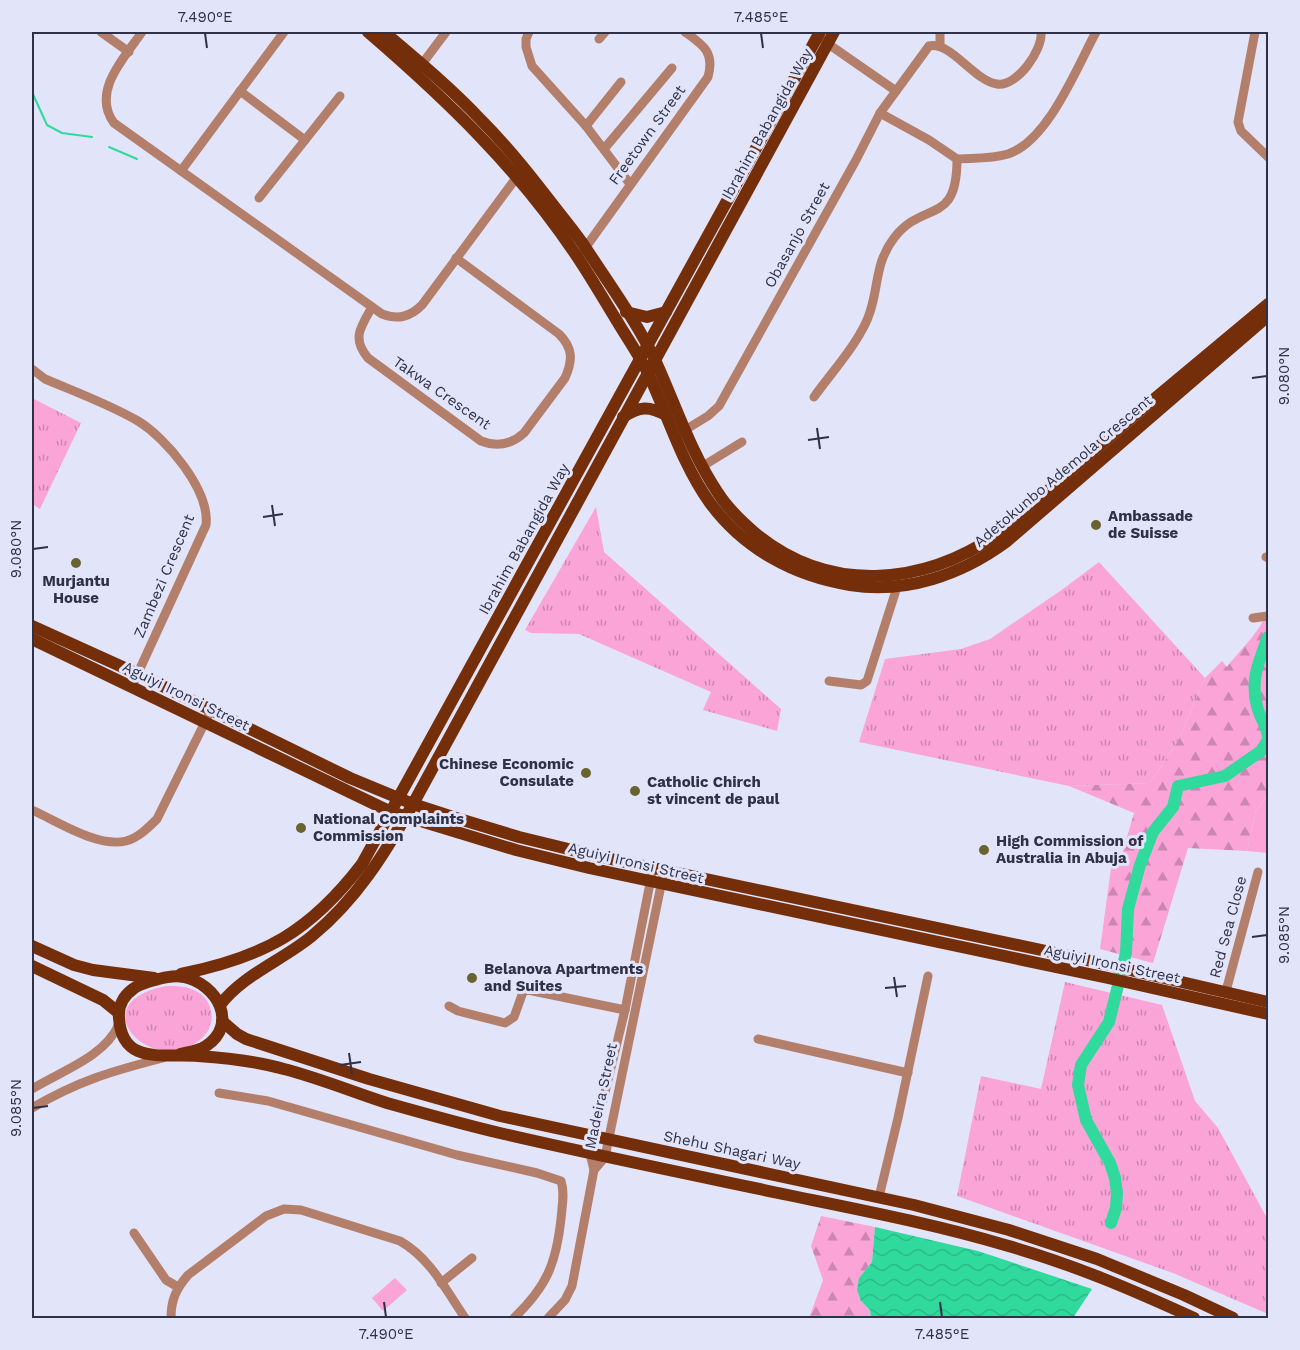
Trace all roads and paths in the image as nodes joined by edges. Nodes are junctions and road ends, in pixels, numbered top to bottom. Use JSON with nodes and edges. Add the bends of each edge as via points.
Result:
{"nodes":[{"id":1,"x":101,"y":32,"type":"edge"},
{"id":2,"x":142,"y":32,"type":"edge"},
{"id":3,"x":284,"y":32,"type":"edge"},
{"id":4,"x":368,"y":32,"type":"edge"},
{"id":5,"x":384,"y":32,"type":"edge"},
{"id":6,"x":446,"y":32,"type":"edge"},
{"id":7,"x":529,"y":32,"type":"edge"},
{"id":8,"x":685,"y":32,"type":"edge"},
{"id":9,"x":834,"y":32,"type":"edge"},
{"id":10,"x":940,"y":32,"type":"edge"},
{"id":11,"x":1041,"y":32,"type":"edge"},
{"id":12,"x":1096,"y":32,"type":"edge"},
{"id":13,"x":1255,"y":32,"type":"edge"},
{"id":14,"x":822,"y":37,"type":"edge"},
{"id":15,"x":940,"y":46,"type":"junction"},
{"id":16,"x":129,"y":52,"type":"junction"},
{"id":17,"x":672,"y":68,"type":"dead end"},
{"id":18,"x":419,"y":69,"type":"junction"},
{"id":19,"x":621,"y":82,"type":"dead end"},
{"id":20,"x":240,"y":91,"type":"junction"},
{"id":21,"x":896,"y":91,"type":"junction"},
{"id":22,"x":340,"y":96,"type":"dead end"},
{"id":23,"x":880,"y":113,"type":"junction"},
{"id":24,"x":586,"y":126,"type":"junction"},
{"id":25,"x":305,"y":140,"type":"junction"},
{"id":26,"x":604,"y":149,"type":"junction"},
{"id":27,"x":1267,"y":154,"type":"edge"},
{"id":28,"x":957,"y":159,"type":"junction"},
{"id":29,"x":181,"y":171,"type":"junction"},
{"id":30,"x":521,"y":172,"type":"junction"},
{"id":31,"x":630,"y":184,"type":"junction"},
{"id":32,"x":259,"y":198,"type":"dead end"},
{"id":33,"x":582,"y":252,"type":"junction"},
{"id":34,"x":456,"y":258,"type":"junction"},
{"id":35,"x":1269,"y":304,"type":"edge"},
{"id":36,"x":371,"y":309,"type":"junction"},
{"id":37,"x":626,"y":312,"type":"junction"},
{"id":38,"x":666,"y":312,"type":"junction"},
{"id":39,"x":1269,"y":316,"type":"edge"},
{"id":40,"x":647,"y":347,"type":"junction"},
{"id":41,"x":640,"y":359,"type":"junction"},
{"id":42,"x":655,"y":360,"type":"junction"},
{"id":43,"x":32,"y":369,"type":"edge"},
{"id":44,"x":647,"y":372,"type":"junction"},
{"id":45,"x":32,"y":376,"type":"edge"},
{"id":46,"x":45,"y":379,"type":"junction"},
{"id":47,"x":814,"y":397,"type":"dead end"},
{"id":48,"x":666,"y":416,"type":"junction"},
{"id":49,"x":622,"y":418,"type":"junction"},
{"id":50,"x":680,"y":433,"type":"junction"},
{"id":51,"x":742,"y":442,"type":"dead end"},
{"id":52,"x":703,"y":466,"type":"junction"},
{"id":53,"x":897,"y":587,"type":"junction"},
{"id":54,"x":1269,"y":616,"type":"edge"},
{"id":55,"x":1253,"y":618,"type":"dead end"},
{"id":56,"x":32,"y":626,"type":"edge"},
{"id":57,"x":32,"y":639,"type":"edge"},
{"id":58,"x":138,"y":674,"type":"junction"},
{"id":59,"x":830,"y":681,"type":"dead end"},
{"id":60,"x":132,"y":686,"type":"junction"},
{"id":61,"x":208,"y":716,"type":"junction"},
{"id":62,"x":399,"y":798,"type":"junction"},
{"id":63,"x":413,"y":804,"type":"junction"},
{"id":64,"x":32,"y":810,"type":"edge"},
{"id":65,"x":391,"y":812,"type":"junction"},
{"id":66,"x":405,"y":817,"type":"junction"},
{"id":67,"x":659,"y":869,"type":"junction"},
{"id":68,"x":1258,"y":872,"type":"dead end"},
{"id":69,"x":656,"y":883,"type":"junction"},
{"id":70,"x":32,"y":946,"type":"edge"},
{"id":71,"x":32,"y":966,"type":"edge"},
{"id":72,"x":1110,"y":972,"type":"junction"},
{"id":73,"x":174,"y":976,"type":"junction"},
{"id":74,"x":928,"y":976,"type":"dead end"},
{"id":75,"x":1137,"y":978,"type":"junction"},
{"id":76,"x":158,"y":979,"type":"junction"},
{"id":77,"x":1226,"y":991,"type":"junction"},
{"id":78,"x":1269,"y":1002,"type":"edge"},
{"id":79,"x":220,"y":1005,"type":"junction"},
{"id":80,"x":449,"y":1006,"type":"dead end"},
{"id":81,"x":625,"y":1010,"type":"junction"},
{"id":82,"x":1269,"y":1014,"type":"edge"},
{"id":83,"x":119,"y":1018,"type":"junction"},
{"id":84,"x":222,"y":1021,"type":"junction"},
{"id":85,"x":758,"y":1039,"type":"dead end"},
{"id":86,"x":176,"y":1055,"type":"junction"},
{"id":87,"x":908,"y":1073,"type":"junction"},
{"id":88,"x":32,"y":1089,"type":"edge"},
{"id":89,"x":219,"y":1093,"type":"dead end"},
{"id":90,"x":32,"y":1108,"type":"edge"},
{"id":91,"x":594,"y":1135,"type":"junction"},
{"id":92,"x":609,"y":1138,"type":"junction"},
{"id":93,"x":590,"y":1154,"type":"junction"},
{"id":94,"x":605,"y":1157,"type":"junction"},
{"id":95,"x":594,"y":1170,"type":"junction"},
{"id":96,"x":879,"y":1197,"type":"junction"},
{"id":97,"x":134,"y":1233,"type":"dead end"},
{"id":98,"x":472,"y":1258,"type":"dead end"},
{"id":99,"x":441,"y":1283,"type":"junction"},
{"id":100,"x":178,"y":1287,"type":"junction"},
{"id":101,"x":171,"y":1318,"type":"edge"},
{"id":102,"x":465,"y":1318,"type":"edge"},
{"id":103,"x":514,"y":1318,"type":"edge"},
{"id":104,"x":548,"y":1318,"type":"edge"},
{"id":105,"x":1194,"y":1318,"type":"edge"},
{"id":106,"x":1233,"y":1318,"type":"edge"}],
"edges":[{"from":1,"to":16,"type":"street"},
{"from":2,"to":16,"type":"street"},
{"from":3,"to":20,"type":"street"},
{"from":4,"to":18,"type":"main road","name":"Adetokunbo Ademola Crescent"},
{"from":5,"to":18,"type":"main road","name":"Adetokunbo Ademola Crescent"},
{"from":6,"to":18,"type":"street"},
{"from":7,"to":24,"type":"street","via":[[526,47],[532,66]]},
{"from":8,"to":31,"type":"street","name":"Freetown Street","via":[[708,53],[708,77]]},
{"from":9,"to":14,"type":"main road","name":"Ibrahim Babangida Way"},
{"from":10,"to":15,"type":"street"},
{"from":11,"to":15,"type":"street","via":[[1040,46],[1008,83],[988,82]]},
{"from":12,"to":28,"type":"street","via":[[1054,110],[1033,138],[1009,154]]},
{"from":13,"to":27,"type":"street","via":[[1238,122],[1241,131]]},
{"from":14,"to":21,"type":"street"},
{"from":14,"to":38,"type":"main road","name":"Ibrahim Babangida Way"},
{"from":14,"to":42,"type":"main road","name":"Ibrahim Babangida Way"},
{"from":15,"to":21,"type":"street","name":"Obasanjo Street","via":[[929,46]]},
{"from":16,"to":29,"type":"street","via":[[111,78],[106,94],[109,116]]},
{"from":17,"to":26,"type":"street"},
{"from":18,"to":30,"type":"main road","name":"Adetokunbo Ademola Crescent","via":[[480,118]]},
{"from":19,"to":24,"type":"street"},
{"from":20,"to":25,"type":"street"},
{"from":20,"to":29,"type":"street"},
{"from":21,"to":23,"type":"street","name":"Obasanjo Street"},
{"from":22,"to":25,"type":"street"},
{"from":23,"to":28,"type":"street"},
{"from":23,"to":50,"type":"street","name":"Obasanjo Street","via":[[724,399],[708,416]]},
{"from":24,"to":26,"type":"street"},
{"from":25,"to":32,"type":"street"},
{"from":26,"to":31,"type":"street"},
{"from":28,"to":47,"type":"street","via":[[951,198],[900,230],[892,240],[878,270],[863,329]]},
{"from":29,"to":36,"type":"street"},
{"from":30,"to":33,"type":"main road","name":"Adetokunbo Ademola Crescent"},
{"from":30,"to":34,"type":"street"},
{"from":31,"to":33,"type":"street","name":"Freetown Street"},
{"from":33,"to":37,"type":"main road","name":"Adetokunbo Ademola Crescent"},
{"from":33,"to":41,"type":"main road","name":"Adetokunbo Ademola Crescent"},
{"from":34,"to":36,"type":"street","via":[[410,315],[388,317]]},
{"from":34,"to":36,"type":"street","name":"Takwa Crescent","via":[[559,334],[571,351],[565,378],[518,439],[500,445],[481,441],[368,358],[358,335]]},
{"from":35,"to":52,"type":"main road","name":"Adetokunbo Ademola Crescent","via":[[998,534],[957,558],[927,569],[860,576],[792,558],[739,519],[718,494]]},
{"from":37,"to":38,"type":"main road","via":[[647,317]]},
{"from":37,"to":40,"type":"main road","name":"Adetokunbo Ademola Crescent"},
{"from":38,"to":40,"type":"main road","name":"Ibrahim Babangida Way"},
{"from":39,"to":53,"type":"main road","name":"Adetokunbo Ademola Crescent","via":[[993,551],[948,574]]},
{"from":40,"to":41,"type":"main road","name":"Ibrahim Babangida Way"},
{"from":40,"to":42,"type":"main road","name":"Adetokunbo Ademola Crescent"},
{"from":41,"to":44,"type":"main road","name":"Adetokunbo Ademola Crescent"},
{"from":41,"to":62,"type":"main road","name":"Ibrahim Babangida Way"},
{"from":42,"to":44,"type":"main road","name":"Ibrahim Babangida Way"},
{"from":42,"to":50,"type":"main road","name":"Adetokunbo Ademola Crescent"},
{"from":43,"to":46,"type":"street","name":"Zambezi Crescent"},
{"from":44,"to":48,"type":"main road","name":"Adetokunbo Ademola Crescent"},
{"from":44,"to":49,"type":"main road","name":"Ibrahim Babangida Way"},
{"from":45,"to":46,"type":"street","name":"Zambezi Crescent"},
{"from":46,"to":58,"type":"street","name":"Zambezi Crescent","via":[[146,427],[174,454],[202,498],[206,525]]},
{"from":48,"to":49,"type":"main road","via":[[648,407]]},
{"from":48,"to":50,"type":"main road","name":"Adetokunbo Ademola Crescent"},
{"from":49,"to":63,"type":"main road","name":"Ibrahim Babangida Way"},
{"from":50,"to":52,"type":"main road","name":"Adetokunbo Ademola Crescent"},
{"from":50,"to":53,"type":"main road","name":"Adetokunbo Ademola Crescent","via":[[709,502],[760,552],[788,568],[825,581],[860,587]]},
{"from":51,"to":52,"type":"street"},
{"from":53,"to":59,"type":"street","via":[[867,681],[861,685]]},
{"from":54,"to":55,"type":"street"},
{"from":56,"to":58,"type":"main road","name":"Aguiyi Ironsi Street"},
{"from":57,"to":60,"type":"main road","name":"Aguiyi Ironsi Street"},
{"from":58,"to":60,"type":"street","name":"Zambezi Crescent"},
{"from":58,"to":61,"type":"main road","name":"Aguiyi Ironsi Street"},
{"from":60,"to":61,"type":"main road","name":"Aguiyi Ironsi Street"},
{"from":61,"to":62,"type":"main road","name":"Aguiyi Ironsi Street"},
{"from":61,"to":64,"type":"street","via":[[157,819],[132,839],[99,840]]},
{"from":61,"to":65,"type":"main road","name":"Aguiyi Ironsi Street","via":[[283,761]]},
{"from":62,"to":63,"type":"main road","name":"Aguiyi Ironsi Street"},
{"from":62,"to":65,"type":"main road","name":"Ibrahim Babangida Way"},
{"from":63,"to":66,"type":"main road","name":"Ibrahim Babangida Way"},
{"from":63,"to":67,"type":"main road","name":"Aguiyi Ironsi Street","via":[[519,837]]},
{"from":65,"to":66,"type":"main road","name":"Aguiyi Ironsi Street"},
{"from":65,"to":73,"type":"main road","name":"Ibrahim Babangida Way","via":[[362,864],[308,922],[254,954]]},
{"from":66,"to":69,"type":"main road","name":"Aguiyi Ironsi Street","via":[[535,855]]},
{"from":66,"to":79,"type":"main road","name":"Ibrahim Babangida Way","via":[[347,904],[311,937],[230,992]]},
{"from":67,"to":69,"type":"street"},
{"from":67,"to":72,"type":"main road","name":"Aguiyi Ironsi Street"},
{"from":68,"to":77,"type":"street","name":"Red Sea Close"},
{"from":69,"to":72,"type":"main road","name":"Aguiyi Ironsi Street"},
{"from":69,"to":81,"type":"street"},
{"from":69,"to":92,"type":"street","name":"Madeira Street"},
{"from":70,"to":76,"type":"main road","via":[[93,970]]},
{"from":71,"to":83,"type":"main road","via":[[103,1000]]},
{"from":72,"to":75,"type":"main road","name":"Aguiyi Ironsi Street"},
{"from":73,"to":76,"type":"main road"},
{"from":73,"to":79,"type":"main road","via":[[197,981]]},
{"from":74,"to":87,"type":"street"},
{"from":75,"to":77,"type":"main road","name":"Aguiyi Ironsi Street"},
{"from":75,"to":82,"type":"main road","name":"Aguiyi Ironsi Street"},
{"from":76,"to":83,"type":"main road","via":[[132,989],[123,1000]]},
{"from":77,"to":78,"type":"main road","name":"Aguiyi Ironsi Street"},
{"from":79,"to":84,"type":"main road"},
{"from":80,"to":81,"type":"street","via":[[505,1023],[514,1017],[523,992],[528,990]]},
{"from":81,"to":91,"type":"street"},
{"from":83,"to":86,"type":"main road","via":[[123,1035],[133,1049],[151,1056]]},
{"from":83,"to":88,"type":"street","via":[[116,1031],[101,1048]]},
{"from":84,"to":86,"type":"main road","via":[[207,1045]]},
{"from":84,"to":91,"type":"main road","name":"Shehu Shagari Way","via":[[246,1039],[369,1079],[500,1116]]},
{"from":85,"to":87,"type":"street"},
{"from":86,"to":90,"type":"street","via":[[102,1074]]},
{"from":86,"to":93,"type":"main road","via":[[286,1069],[387,1103]]},
{"from":87,"to":96,"type":"street"},
{"from":89,"to":103,"type":"street","via":[[268,1101],[561,1181],[563,1200],[555,1261],[538,1290]]},
{"from":91,"to":92,"type":"main road","name":"Shehu Shagari Way"},
{"from":91,"to":93,"type":"street"},
{"from":92,"to":94,"type":"street","name":"Madeira Street"},
{"from":92,"to":96,"type":"main road","name":"Shehu Shagari Way"},
{"from":93,"to":94,"type":"main road"},
{"from":93,"to":95,"type":"street"},
{"from":94,"to":95,"type":"street","name":"Madeira Street"},
{"from":94,"to":105,"type":"main road","via":[[914,1220],[1008,1245],[1093,1274]]},
{"from":95,"to":104,"type":"street","name":"Madeira Street","via":[[572,1286]]},
{"from":96,"to":106,"type":"main road","name":"Shehu Shagari Way","via":[[1010,1230],[1097,1258]]},
{"from":97,"to":100,"type":"street","via":[[166,1280]]},
{"from":98,"to":99,"type":"street"},
{"from":99,"to":100,"type":"street","via":[[423,1257],[400,1240],[301,1210],[284,1209],[266,1216],[188,1275]]},
{"from":99,"to":102,"type":"street"},
{"from":100,"to":101,"type":"street"}]}
